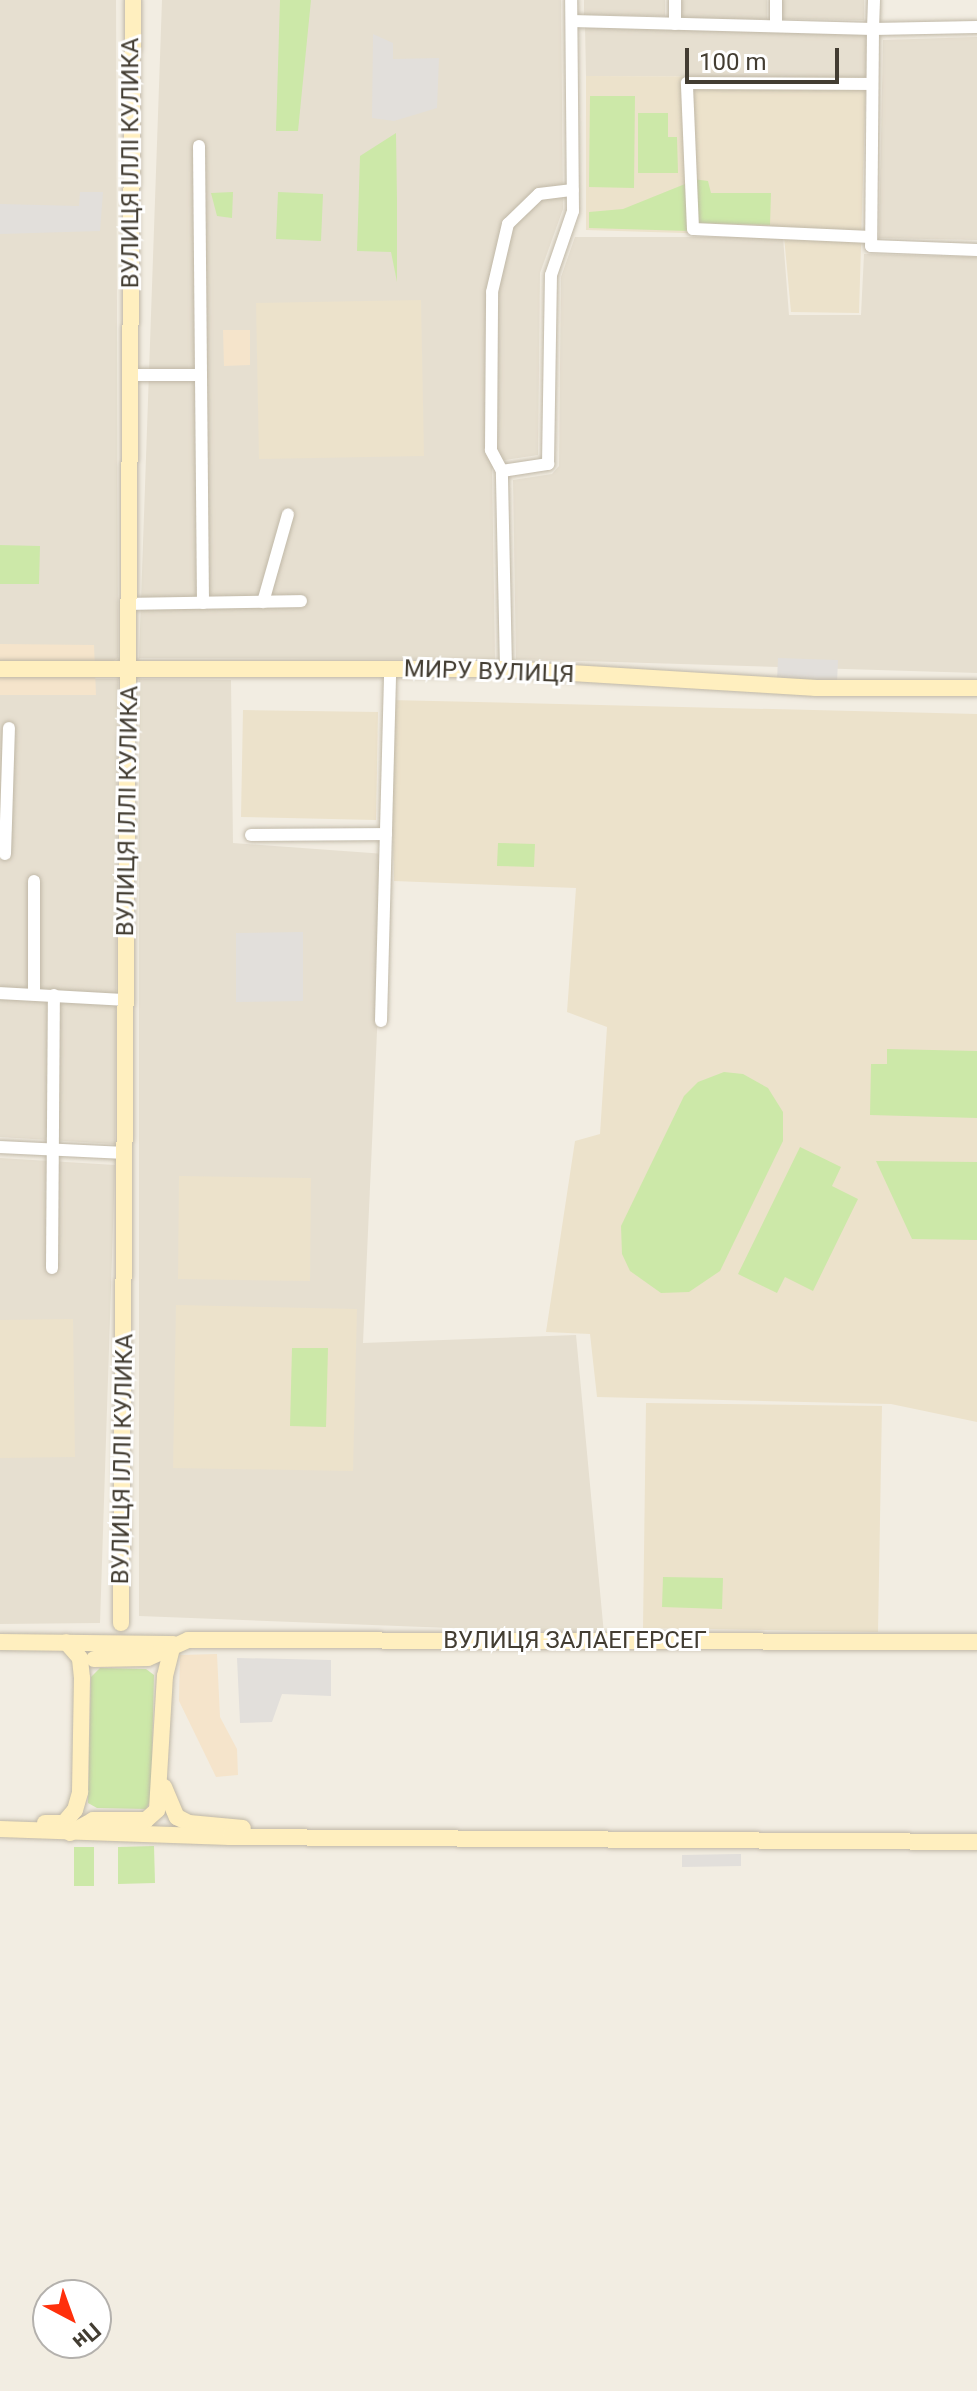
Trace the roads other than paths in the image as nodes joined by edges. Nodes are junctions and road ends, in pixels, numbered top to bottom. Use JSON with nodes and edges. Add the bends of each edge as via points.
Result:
{"nodes":[{"id":1,"x":133,"y":0,"type":"edge"},
{"id":2,"x":571,"y":0,"type":"edge"},
{"id":3,"x":675,"y":0,"type":"edge"},
{"id":4,"x":776,"y":0,"type":"edge"},
{"id":5,"x":874,"y":0,"type":"edge"},
{"id":6,"x":572,"y":21,"type":"junction"},
{"id":7,"x":675,"y":24,"type":"junction"},
{"id":8,"x":776,"y":26,"type":"junction"},
{"id":9,"x":977,"y":27,"type":"edge"},
{"id":10,"x":873,"y":29,"type":"junction"},
{"id":11,"x":872,"y":84,"type":"junction"},
{"id":12,"x":199,"y":146,"type":"dead end"},
{"id":13,"x":573,"y":190,"type":"junction"},
{"id":14,"x":871,"y":241,"type":"junction"},
{"id":15,"x":977,"y":250,"type":"edge"},
{"id":16,"x":130,"y":375,"type":"junction"},
{"id":17,"x":201,"y":375,"type":"junction"},
{"id":18,"x":502,"y":471,"type":"junction"},
{"id":19,"x":288,"y":514,"type":"dead end"},
{"id":20,"x":301,"y":601,"type":"dead end"},
{"id":21,"x":263,"y":602,"type":"junction"},
{"id":22,"x":203,"y":603,"type":"junction"},
{"id":23,"x":129,"y":604,"type":"junction"},
{"id":24,"x":0,"y":669,"type":"edge"},
{"id":25,"x":390,"y":669,"type":"junction"},
{"id":26,"x":506,"y":669,"type":"junction"},
{"id":27,"x":129,"y":671,"type":"junction"},
{"id":28,"x":977,"y":688,"type":"edge"},
{"id":29,"x":9,"y":728,"type":"dead end"},
{"id":30,"x":386,"y":834,"type":"junction"},
{"id":31,"x":251,"y":835,"type":"dead end"},
{"id":32,"x":5,"y":854,"type":"dead end"},
{"id":33,"x":34,"y":881,"type":"dead end"},
{"id":34,"x":0,"y":993,"type":"edge"},
{"id":35,"x":34,"y":994,"type":"junction"},
{"id":36,"x":54,"y":995,"type":"junction"},
{"id":37,"x":126,"y":1000,"type":"junction"},
{"id":38,"x":381,"y":1021,"type":"dead end"},
{"id":39,"x":0,"y":1147,"type":"edge"},
{"id":40,"x":54,"y":1150,"type":"junction"},
{"id":41,"x":125,"y":1153,"type":"junction"},
{"id":42,"x":52,"y":1268,"type":"dead end"},
{"id":43,"x":121,"y":1623,"type":"junction"},
{"id":44,"x":0,"y":1642,"type":"edge"},
{"id":45,"x":66,"y":1642,"type":"junction"},
{"id":46,"x":977,"y":1642,"type":"edge"},
{"id":47,"x":104,"y":1643,"type":"junction"},
{"id":48,"x":136,"y":1644,"type":"junction"},
{"id":49,"x":173,"y":1644,"type":"junction"},
{"id":50,"x":148,"y":1658,"type":"junction"},
{"id":51,"x":94,"y":1659,"type":"junction"},
{"id":52,"x":165,"y":1676,"type":"junction"},
{"id":53,"x":82,"y":1678,"type":"junction"},
{"id":54,"x":162,"y":1782,"type":"junction"},
{"id":55,"x":80,"y":1792,"type":"junction"},
{"id":56,"x":93,"y":1820,"type":"junction"},
{"id":57,"x":3,"y":1829,"type":"edge"},
{"id":58,"x":70,"y":1833,"type":"junction"},
{"id":59,"x":109,"y":1833,"type":"junction"},
{"id":60,"x":264,"y":1833,"type":"junction"},
{"id":61,"x":977,"y":1842,"type":"edge"}],
"edges":[{"from":1,"to":16,"type":"street","name":"ВУЛИЦЯ ІЛЛІ КУЛИКА"},
{"from":2,"to":6,"type":"street"},
{"from":3,"to":7,"type":"street"},
{"from":4,"to":8,"type":"street"},
{"from":5,"to":10,"type":"street"},
{"from":6,"to":7,"type":"street"},
{"from":6,"to":13,"type":"street"},
{"from":7,"to":8,"type":"street"},
{"from":8,"to":10,"type":"street"},
{"from":9,"to":10,"type":"street"},
{"from":10,"to":11,"type":"street"},
{"from":11,"to":14,"type":"street"},
{"from":11,"to":14,"type":"street","via":[[687,83],[693,229]]},
{"from":12,"to":17,"type":"street"},
{"from":13,"to":18,"type":"street","via":[[573,211],[551,275],[548,464]]},
{"from":13,"to":18,"type":"street","via":[[539,194],[508,224],[492,292],[491,450]]},
{"from":14,"to":15,"type":"street"},
{"from":16,"to":17,"type":"street"},
{"from":16,"to":23,"type":"street","name":"ВУЛИЦЯ ІЛЛІ КУЛИКА"},
{"from":17,"to":22,"type":"street"},
{"from":18,"to":26,"type":"street"},
{"from":19,"to":21,"type":"street"},
{"from":20,"to":21,"type":"street"},
{"from":21,"to":22,"type":"street"},
{"from":22,"to":23,"type":"street"},
{"from":23,"to":27,"type":"street","name":"ВУЛИЦЯ ІЛЛІ КУЛИКА"},
{"from":24,"to":27,"type":"street","name":"МИРУ ВУЛИЦЯ"},
{"from":25,"to":26,"type":"street","name":"МИРУ ВУЛИЦЯ"},
{"from":25,"to":27,"type":"street","name":"МИРУ ВУЛИЦЯ"},
{"from":25,"to":30,"type":"street"},
{"from":26,"to":28,"type":"street","name":"МИРУ ВУЛИЦЯ","via":[[845,689]]},
{"from":27,"to":37,"type":"street","name":"ВУЛИЦЯ ІЛЛІ КУЛИКА"},
{"from":29,"to":32,"type":"street"},
{"from":30,"to":31,"type":"street"},
{"from":30,"to":38,"type":"street"},
{"from":33,"to":35,"type":"street"},
{"from":34,"to":35,"type":"street"},
{"from":35,"to":36,"type":"street"},
{"from":36,"to":37,"type":"street"},
{"from":36,"to":40,"type":"street"},
{"from":37,"to":41,"type":"street","name":"ВУЛИЦЯ ІЛЛІ КУЛИКА"},
{"from":39,"to":40,"type":"street"},
{"from":40,"to":41,"type":"street"},
{"from":40,"to":42,"type":"street"},
{"from":41,"to":43,"type":"street","name":"ВУЛИЦЯ ІЛЛІ КУЛИКА"},
{"from":43,"to":47,"type":"street"},
{"from":43,"to":48,"type":"street"},
{"from":44,"to":45,"type":"street"},
{"from":45,"to":47,"type":"street","name":"ВУЛИЦЯ ЗАЛАЕГЕРСЕГ"},
{"from":45,"to":53,"type":"street","via":[[80,1658]]},
{"from":46,"to":49,"type":"street","name":"ВУЛИЦЯ ЗАЛАЕГЕРСЕГ","via":[[243,1639]]},
{"from":47,"to":48,"type":"street","name":"ВУЛИЦЯ ЗАЛАЕГЕРСЕГ"},
{"from":47,"to":51,"type":"street"},
{"from":48,"to":49,"type":"street","name":"ВУЛИЦЯ ЗАЛАЕГЕРСЕГ"},
{"from":48,"to":50,"type":"street"},
{"from":49,"to":50,"type":"street"},
{"from":49,"to":52,"type":"street"},
{"from":50,"to":51,"type":"street"},
{"from":50,"to":52,"type":"street"},
{"from":51,"to":53,"type":"street"},
{"from":52,"to":54,"type":"street"},
{"from":53,"to":55,"type":"street"},
{"from":54,"to":56,"type":"street","via":[[157,1810],[146,1820]]},
{"from":54,"to":60,"type":"street","via":[[168,1803],[189,1823]]},
{"from":55,"to":56,"type":"street"},
{"from":55,"to":57,"type":"street","via":[[64,1823]]},
{"from":56,"to":58,"type":"street"},
{"from":56,"to":59,"type":"street"},
{"from":57,"to":58,"type":"street"},
{"from":58,"to":59,"type":"street"},
{"from":59,"to":60,"type":"street"},
{"from":60,"to":61,"type":"street"}]}
